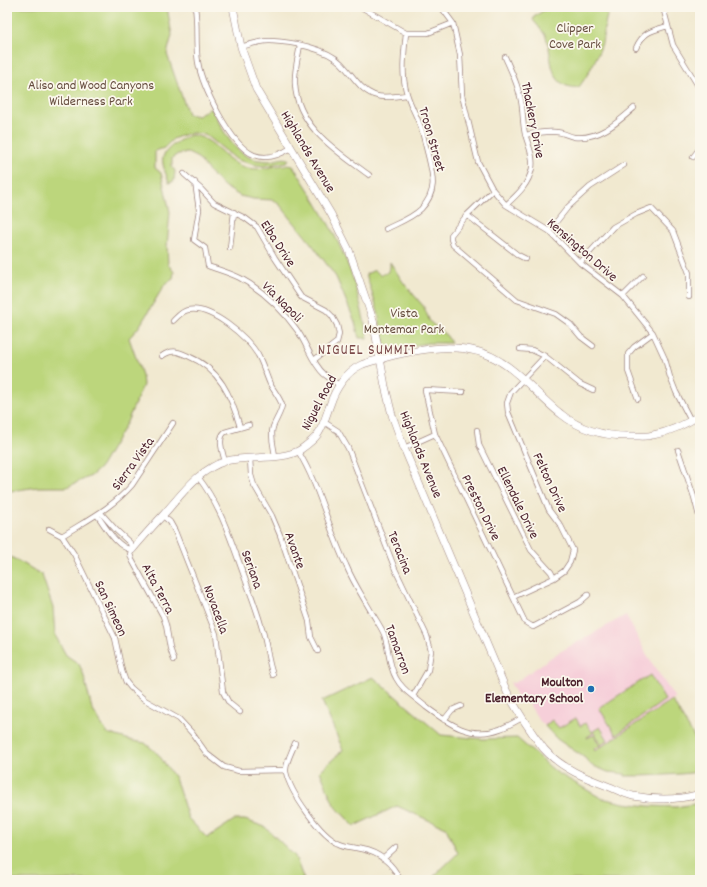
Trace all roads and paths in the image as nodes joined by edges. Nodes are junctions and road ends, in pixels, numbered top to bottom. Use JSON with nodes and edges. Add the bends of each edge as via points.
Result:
{"nodes":[{"id":1,"x":195,"y":7,"type":"edge"},
{"id":2,"x":233,"y":7,"type":"edge"},
{"id":3,"x":362,"y":7,"type":"edge"},
{"id":4,"x":441,"y":7,"type":"edge"},
{"id":5,"x":663,"y":7,"type":"edge"},
{"id":6,"x":453,"y":23,"type":"junction"},
{"id":7,"x":668,"y":26,"type":"junction"},
{"id":8,"x":406,"y":33,"type":"junction"},
{"id":9,"x":300,"y":45,"type":"junction"},
{"id":10,"x":241,"y":47,"type":"junction"},
{"id":11,"x":636,"y":48,"type":"dead end"},
{"id":12,"x":505,"y":57,"type":"dead end"},
{"id":13,"x":700,"y":89,"type":"edge"},
{"id":14,"x":407,"y":95,"type":"junction"},
{"id":15,"x":634,"y":108,"type":"dead end"},
{"id":16,"x":526,"y":135,"type":"junction"},
{"id":17,"x":291,"y":148,"type":"junction"},
{"id":18,"x":700,"y":148,"type":"edge"},
{"id":19,"x":693,"y":157,"type":"dead end"},
{"id":20,"x":624,"y":165,"type":"dead end"},
{"id":21,"x":184,"y":174,"type":"dead end"},
{"id":22,"x":369,"y":175,"type":"dead end"},
{"id":23,"x":195,"y":182,"type":"junction"},
{"id":24,"x":493,"y":190,"type":"junction"},
{"id":25,"x":506,"y":205,"type":"junction"},
{"id":26,"x":234,"y":212,"type":"junction"},
{"id":27,"x":467,"y":215,"type":"junction"},
{"id":28,"x":386,"y":229,"type":"dead end"},
{"id":29,"x":549,"y":231,"type":"junction"},
{"id":30,"x":230,"y":248,"type":"dead end"},
{"id":31,"x":526,"y":259,"type":"dead end"},
{"id":32,"x":580,"y":263,"type":"junction"},
{"id":33,"x":643,"y":276,"type":"dead end"},
{"id":34,"x":623,"y":296,"type":"junction"},
{"id":35,"x":689,"y":296,"type":"dead end"},
{"id":36,"x":173,"y":320,"type":"dead end"},
{"id":37,"x":653,"y":333,"type":"junction"},
{"id":38,"x":593,"y":346,"type":"dead end"},
{"id":39,"x":520,"y":349,"type":"dead end"},
{"id":40,"x":162,"y":356,"type":"dead end"},
{"id":41,"x":545,"y":356,"type":"junction"},
{"id":42,"x":381,"y":359,"type":"junction"},
{"id":43,"x":314,"y":360,"type":"junction"},
{"id":44,"x":523,"y":378,"type":"junction"},
{"id":45,"x":340,"y":385,"type":"junction"},
{"id":46,"x":593,"y":390,"type":"dead end"},
{"id":47,"x":463,"y":392,"type":"dead end"},
{"id":48,"x":638,"y":399,"type":"dead end"},
{"id":49,"x":700,"y":415,"type":"edge"},
{"id":50,"x":691,"y":421,"type":"junction"},
{"id":51,"x":324,"y":422,"type":"junction"},
{"id":52,"x":173,"y":423,"type":"dead end"},
{"id":53,"x":249,"y":425,"type":"dead end"},
{"id":54,"x":240,"y":427,"type":"junction"},
{"id":55,"x":477,"y":430,"type":"dead end"},
{"id":56,"x":435,"y":434,"type":"junction"},
{"id":57,"x":404,"y":448,"type":"junction"},
{"id":58,"x":678,"y":450,"type":"dead end"},
{"id":59,"x":298,"y":451,"type":"junction"},
{"id":60,"x":275,"y":456,"type":"junction"},
{"id":61,"x":250,"y":458,"type":"junction"},
{"id":62,"x":225,"y":462,"type":"junction"},
{"id":63,"x":198,"y":477,"type":"junction"},
{"id":64,"x":700,"y":496,"type":"edge"},
{"id":65,"x":694,"y":498,"type":"junction"},
{"id":66,"x":99,"y":514,"type":"junction"},
{"id":67,"x":163,"y":516,"type":"junction"},
{"id":68,"x":700,"y":520,"type":"edge"},
{"id":69,"x":49,"y":529,"type":"dead end"},
{"id":70,"x":62,"y":536,"type":"junction"},
{"id":71,"x":132,"y":550,"type":"junction"},
{"id":72,"x":554,"y":578,"type":"junction"},
{"id":73,"x":588,"y":595,"type":"dead end"},
{"id":74,"x":513,"y":597,"type":"junction"},
{"id":75,"x":318,"y":651,"type":"dead end"},
{"id":76,"x":174,"y":660,"type":"dead end"},
{"id":77,"x":273,"y":675,"type":"dead end"},
{"id":78,"x":413,"y":696,"type":"junction"},
{"id":79,"x":461,"y":706,"type":"dead end"},
{"id":80,"x":240,"y":712,"type":"dead end"},
{"id":81,"x":522,"y":718,"type":"junction"},
{"id":82,"x":444,"y":720,"type":"junction"},
{"id":83,"x":295,"y":743,"type":"dead end"},
{"id":84,"x":286,"y":770,"type":"junction"},
{"id":85,"x":700,"y":794,"type":"edge"},
{"id":86,"x":396,"y":847,"type":"dead end"},
{"id":87,"x":383,"y":859,"type":"junction"},
{"id":88,"x":400,"y":880,"type":"edge"}],
"edges":[{"from":1,"to":17,"type":"street","via":[[198,64],[212,101],[235,139],[243,149],[263,157],[283,153]]},
{"from":2,"to":10,"type":"main road","name":"Highlands Avenue"},
{"from":3,"to":8,"type":"street"},
{"from":4,"to":6,"type":"street","name":"Kensington Drive"},
{"from":5,"to":7,"type":"street"},
{"from":6,"to":8,"type":"street","via":[[428,33]]},
{"from":6,"to":24,"type":"street","name":"Kensington Drive","via":[[460,55],[463,103],[478,162]]},
{"from":7,"to":11,"type":"street","via":[[647,32]]},
{"from":7,"to":13,"type":"street","via":[[673,45]]},
{"from":8,"to":14,"type":"street","name":"Troon Street","via":[[403,63]]},
{"from":9,"to":10,"type":"street","via":[[271,41]]},
{"from":9,"to":14,"type":"street","via":[[330,54],[373,95]]},
{"from":9,"to":22,"type":"street","via":[[295,87],[301,111],[325,141]]},
{"from":10,"to":17,"type":"main road","name":"Highlands Avenue","via":[[256,89]]},
{"from":12,"to":16,"type":"street","name":"Thackery Drive","via":[[522,106]]},
{"from":14,"to":28,"type":"street","name":"Troon Street","via":[[422,131],[434,176],[429,196],[421,208]]},
{"from":15,"to":16,"type":"street","via":[[616,124],[591,137],[573,137],[558,132]]},
{"from":16,"to":25,"type":"street","name":"Thackery Drive","via":[[532,156],[529,178]]},
{"from":17,"to":42,"type":"main road","name":"Highlands Avenue","via":[[331,214],[349,250],[373,320]]},
{"from":18,"to":19,"type":"street"},
{"from":20,"to":29,"type":"street","via":[[590,186],[568,207]]},
{"from":21,"to":23,"type":"street","name":"Elba Drive"},
{"from":23,"to":26,"type":"street","name":"Elba Drive","via":[[214,203]]},
{"from":23,"to":43,"type":"street","name":"Via Napoli","via":[[199,210],[194,240],[205,248],[208,266],[240,278],[279,308],[297,330]]},
{"from":24,"to":25,"type":"street","name":"Kensington Drive"},
{"from":24,"to":27,"type":"street"},
{"from":25,"to":29,"type":"street","name":"Kensington Drive"},
{"from":26,"to":30,"type":"street"},
{"from":26,"to":43,"type":"street","name":"Elba Drive","via":[[257,227],[301,297],[326,310],[337,325],[337,342]]},
{"from":27,"to":31,"type":"street"},
{"from":27,"to":38,"type":"street","via":[[451,234],[453,245],[517,300],[556,314]]},
{"from":29,"to":32,"type":"street","name":"Kensington Drive"},
{"from":32,"to":34,"type":"street","name":"Kensington Drive"},
{"from":32,"to":35,"type":"street","via":[[613,228],[652,208],[673,231],[688,273]]},
{"from":33,"to":34,"type":"street"},
{"from":34,"to":37,"type":"street","name":"Kensington Drive"},
{"from":36,"to":60,"type":"street","via":[[188,310],[207,312],[241,335],[256,352],[282,406],[272,433]]},
{"from":37,"to":48,"type":"street","via":[[628,354],[628,371]]},
{"from":37,"to":50,"type":"street","name":"Kensington Drive","via":[[676,392]]},
{"from":39,"to":41,"type":"street","via":[[532,350]]},
{"from":40,"to":54,"type":"street","via":[[169,351],[178,352],[207,366],[221,380],[234,403]]},
{"from":41,"to":44,"type":"street","name":"Felton Drive"},
{"from":41,"to":46,"type":"street","via":[[580,384]]},
{"from":42,"to":44,"type":"main road","name":"Niguel Road","via":[[410,351],[452,347],[488,355]]},
{"from":42,"to":45,"type":"main road","name":"Niguel Road","via":[[354,369]]},
{"from":42,"to":57,"type":"main road","name":"Highlands Avenue","via":[[392,415]]},
{"from":43,"to":45,"type":"street","name":"Via Napoli","via":[[324,374]]},
{"from":44,"to":50,"type":"main road","name":"Niguel Road","via":[[562,415],[576,424],[606,435],[652,436]]},
{"from":44,"to":72,"type":"street","name":"Felton Drive","via":[[511,392],[507,403],[508,412],[549,510],[561,526],[573,550],[567,567]]},
{"from":45,"to":51,"type":"main road","name":"Niguel Road"},
{"from":47,"to":56,"type":"street","name":"Preston Drive","via":[[425,390]]},
{"from":49,"to":50,"type":"main road","name":"Niguel Road"},
{"from":51,"to":59,"type":"main road","name":"Niguel Road","via":[[314,439]]},
{"from":51,"to":78,"type":"street","name":"Teracina","via":[[338,431],[348,448],[395,569],[427,636],[431,651],[428,670]]},
{"from":52,"to":66,"type":"street","name":"Sierra Vista","via":[[132,485],[116,502]]},
{"from":53,"to":54,"type":"street"},
{"from":54,"to":62,"type":"street","via":[[222,434]]},
{"from":55,"to":72,"type":"street","name":"Ellendale Drive","via":[[479,445],[531,550]]},
{"from":56,"to":57,"type":"street"},
{"from":56,"to":74,"type":"street","name":"Preston Drive"},
{"from":57,"to":81,"type":"main road","name":"Highlands Avenue","via":[[507,692]]},
{"from":58,"to":65,"type":"street"},
{"from":59,"to":60,"type":"main road","name":"Niguel Road"},
{"from":59,"to":78,"type":"street","name":"Tamarron","via":[[314,482],[345,565],[384,634],[396,679]]},
{"from":60,"to":61,"type":"main road","name":"Niguel Road"},
{"from":61,"to":62,"type":"main road","name":"Niguel Road"},
{"from":61,"to":75,"type":"street","name":"Avante","via":[[254,485],[280,535]]},
{"from":62,"to":63,"type":"main road","name":"Niguel Road"},
{"from":63,"to":67,"type":"main road","name":"Niguel Road"},
{"from":63,"to":77,"type":"street","name":"Seriana","via":[[208,490],[230,536],[262,625]]},
{"from":64,"to":65,"type":"street"},
{"from":65,"to":68,"type":"street"},
{"from":66,"to":70,"type":"street","name":"Sierra Vista"},
{"from":66,"to":71,"type":"street","name":"Alta Terra","via":[[130,543]]},
{"from":66,"to":71,"type":"street","name":"Alta Terra","via":[[116,541],[125,549]]},
{"from":67,"to":71,"type":"main road","name":"Niguel Road"},
{"from":67,"to":80,"type":"street","name":"Novacella","via":[[175,532],[216,634],[222,692],[229,703]]},
{"from":69,"to":70,"type":"street","name":"San Simeon"},
{"from":70,"to":84,"type":"street","name":"San Simeon","via":[[74,554],[115,638],[122,671],[131,688],[145,700],[179,718],[207,754],[229,770]]},
{"from":71,"to":76,"type":"street","name":"Alta Terra","via":[[132,560],[164,620]]},
{"from":72,"to":74,"type":"street","name":"Felton Drive"},
{"from":73,"to":74,"type":"street","name":"Preston Drive","via":[[534,628],[525,622]]},
{"from":78,"to":82,"type":"street","name":"Tamarron"},
{"from":79,"to":82,"type":"street","via":[[452,710]]},
{"from":81,"to":82,"type":"street","name":"Tamarron","via":[[501,729],[483,733],[463,730]]},
{"from":81,"to":85,"type":"main road","name":"Highlands Avenue","via":[[545,750],[579,776],[632,796],[661,798]]},
{"from":83,"to":84,"type":"street"},
{"from":84,"to":87,"type":"street","via":[[294,792],[322,831],[340,845],[374,852]]},
{"from":86,"to":87,"type":"street"},
{"from":87,"to":88,"type":"street"}]}
